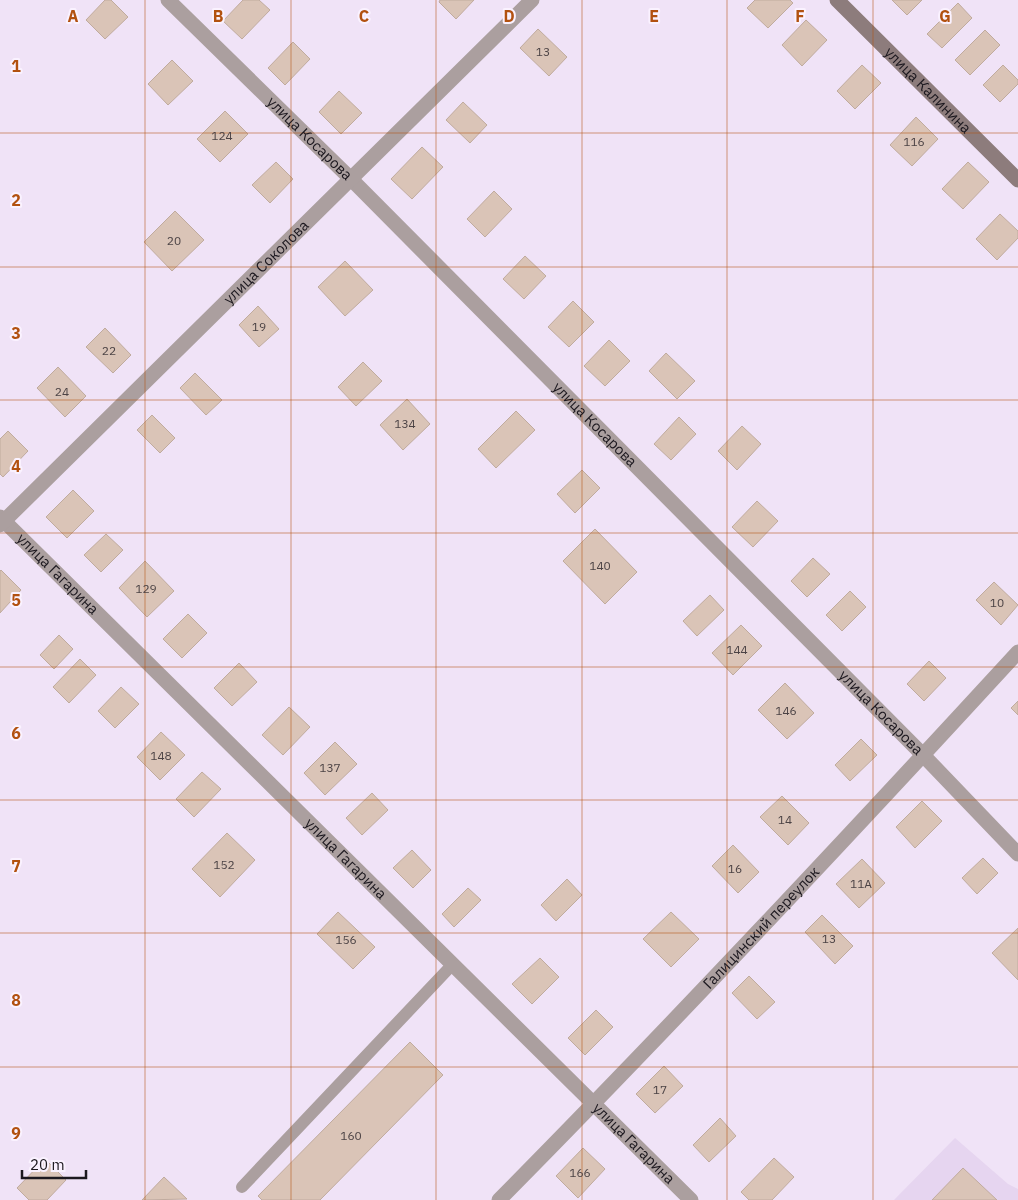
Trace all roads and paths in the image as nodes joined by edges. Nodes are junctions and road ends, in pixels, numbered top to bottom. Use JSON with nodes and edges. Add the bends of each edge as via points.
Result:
{"nodes":[{"id":1,"x":168,"y":0,"type":"edge"},
{"id":2,"x":532,"y":0,"type":"edge"},
{"id":3,"x":837,"y":0,"type":"edge"},
{"id":4,"x":352,"y":180,"type":"junction"},
{"id":5,"x":1018,"y":180,"type":"edge"},
{"id":6,"x":1,"y":521,"type":"edge"},
{"id":7,"x":1018,"y":652,"type":"edge"},
{"id":8,"x":923,"y":755,"type":"junction"},
{"id":9,"x":1018,"y":854,"type":"edge"},
{"id":10,"x":452,"y":965,"type":"junction"},
{"id":11,"x":593,"y":1105,"type":"junction"},
{"id":12,"x":242,"y":1187,"type":"dead end"},
{"id":13,"x":500,"y":1200,"type":"edge"},
{"id":14,"x":691,"y":1200,"type":"edge"}],
"edges":[{"from":1,"to":4,"type":"street","name":"улица Косарова"},
{"from":2,"to":4,"type":"street","name":"улица Соколова"},
{"from":3,"to":5,"type":"street","name":"улица Калинина"},
{"from":4,"to":6,"type":"street","name":"улица Соколова"},
{"from":4,"to":8,"type":"street","name":"улица Косарова"},
{"from":6,"to":10,"type":"street","name":"улица Гагарина"},
{"from":7,"to":8,"type":"street","name":"Галицинский переулок"},
{"from":8,"to":9,"type":"street","name":"улица Косарова"},
{"from":8,"to":11,"type":"street","name":"Галицинский переулок"},
{"from":10,"to":11,"type":"street","name":"улица Гагарина"},
{"from":10,"to":12,"type":"lane"},
{"from":11,"to":13,"type":"street","name":"Галицинский переулок"},
{"from":11,"to":14,"type":"street","name":"улица Гагарина"}]}
